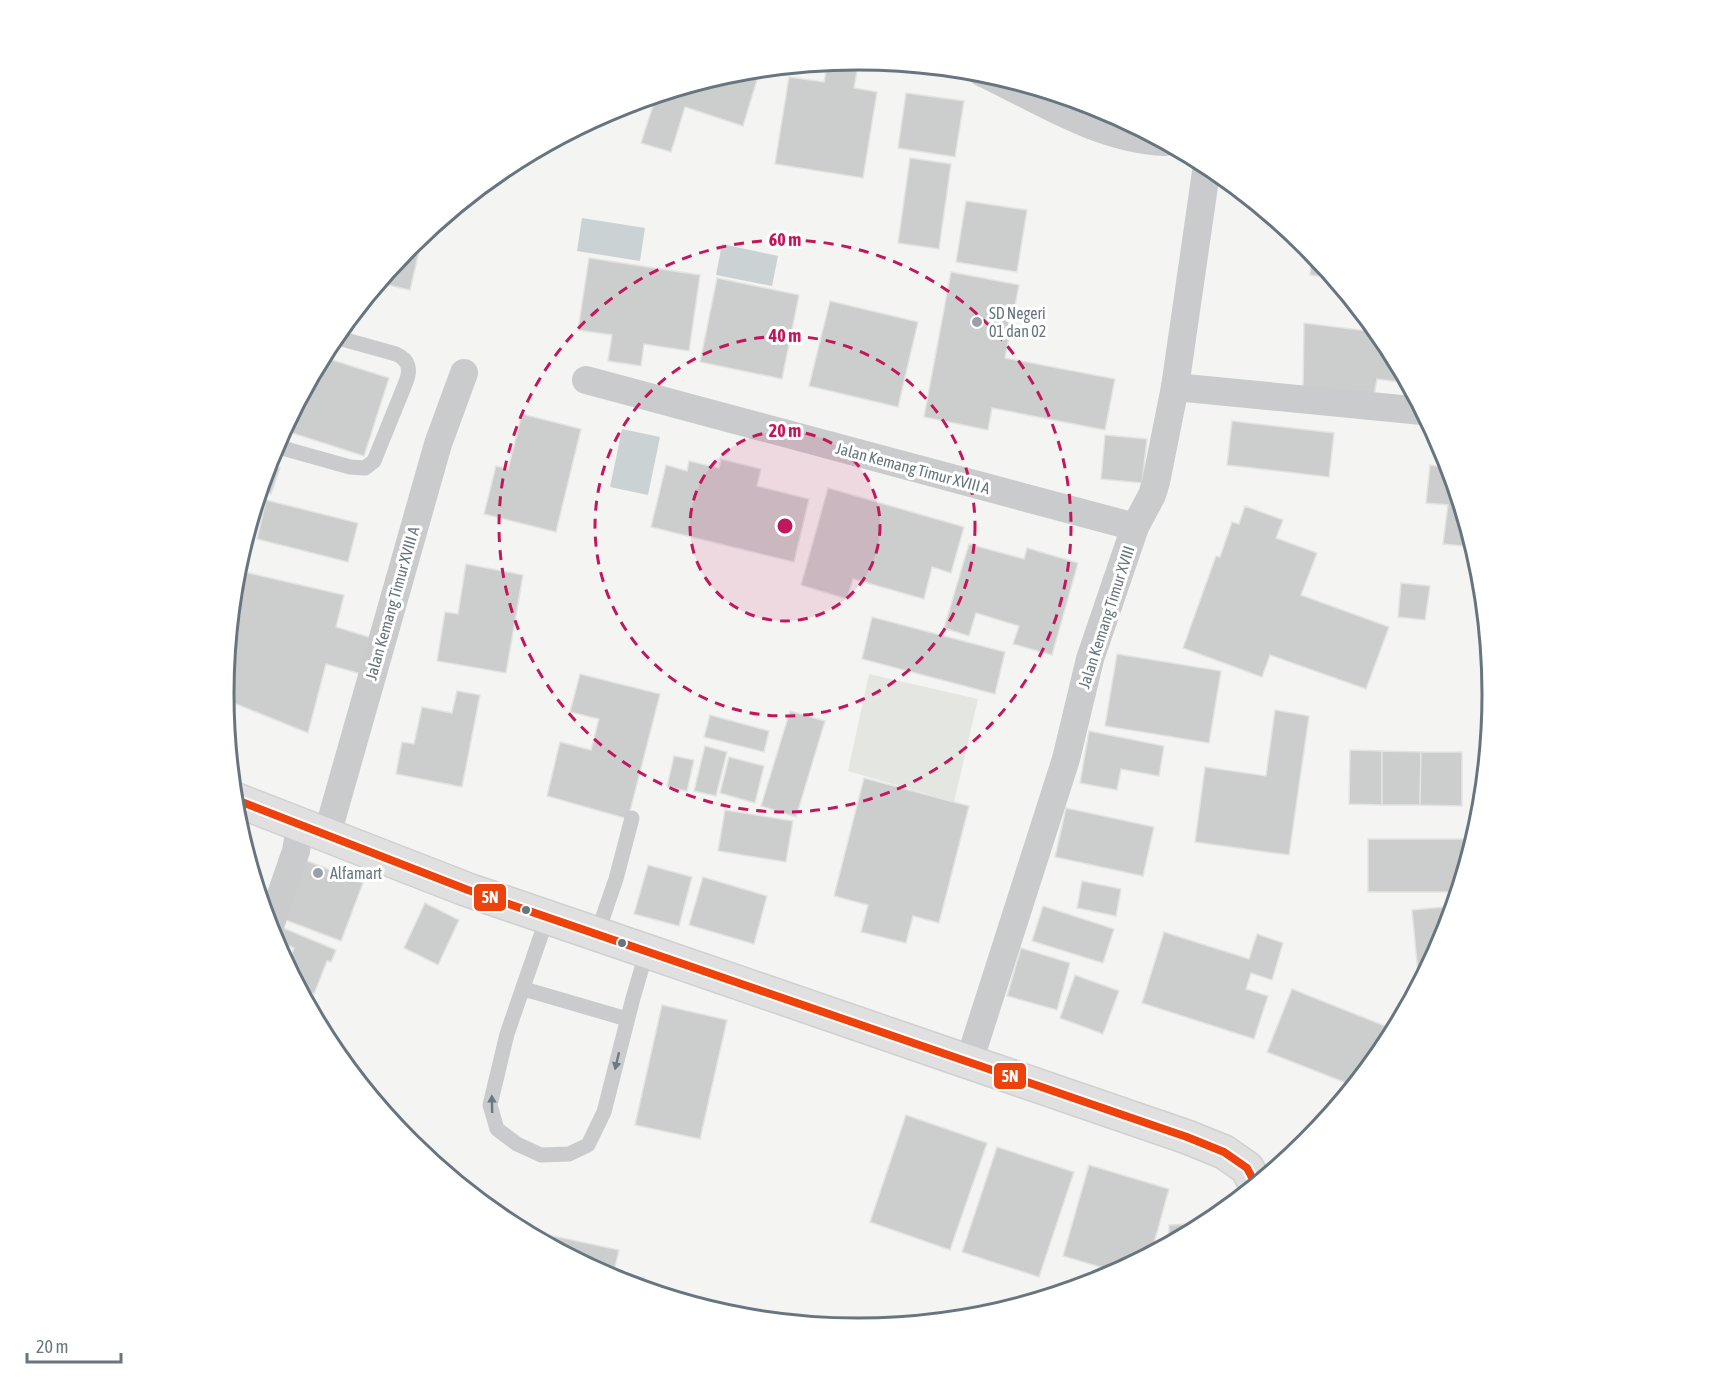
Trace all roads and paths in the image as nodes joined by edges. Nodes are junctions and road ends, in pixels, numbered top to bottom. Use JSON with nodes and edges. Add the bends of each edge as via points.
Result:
{"nodes":[{"id":1,"x":1024,"y":93,"type":"edge"},
{"id":2,"x":1138,"y":137,"type":"edge"},
{"id":3,"x":1205,"y":176,"type":"edge"},
{"id":4,"x":345,"y":340,"type":"edge"},
{"id":5,"x":464,"y":374,"type":"dead end"},
{"id":6,"x":586,"y":380,"type":"dead end"},
{"id":7,"x":1175,"y":387,"type":"junction"},
{"id":8,"x":1413,"y":410,"type":"edge"},
{"id":9,"x":284,"y":449,"type":"edge"},
{"id":10,"x":1135,"y":527,"type":"junction"},
{"id":11,"x":244,"y":807,"type":"edge"},
{"id":12,"x":632,"y":818,"type":"dead end"},
{"id":13,"x":313,"y":830,"type":"junction"},
{"id":14,"x":274,"y":914,"type":"edge"},
{"id":15,"x":547,"y":918,"type":"junction"},
{"id":16,"x":597,"y":934,"type":"junction"},
{"id":17,"x":650,"y":952,"type":"junction"},
{"id":18,"x":524,"y":990,"type":"junction"},
{"id":19,"x":627,"y":1019,"type":"junction"},
{"id":20,"x":969,"y":1062,"type":"junction"},
{"id":21,"x":1252,"y":1178,"type":"edge"}],
"edges":[{"from":1,"to":2,"type":"street","via":[[1109,132]]},
{"from":3,"to":7,"type":"street","name":"Jalan Kemang Timur XVIII"},
{"from":4,"to":9,"type":"lane","via":[[396,354],[408,364],[410,374],[374,461],[365,468],[350,467]]},
{"from":5,"to":13,"type":"street","name":"Jalan Kemang Timur XVIII A"},
{"from":6,"to":10,"type":"street","name":"Jalan Kemang Timur XVIII A"},
{"from":7,"to":8,"type":"street"},
{"from":7,"to":10,"type":"street","name":"Jalan Kemang Timur XVIII","via":[[1156,482]]},
{"from":10,"to":20,"type":"street","name":"Jalan Kemang Timur XVIII","via":[[1090,659],[1066,759]]},
{"from":11,"to":13,"type":"street"},
{"from":12,"to":16,"type":"lane"},
{"from":13,"to":14,"type":"street","name":"Jalan Kemang Timur XVIII A","via":[[296,850]]},
{"from":13,"to":15,"type":"street"},
{"from":15,"to":16,"type":"street"},
{"from":15,"to":18,"type":"lane"},
{"from":16,"to":17,"type":"street"},
{"from":17,"to":19,"type":"lane"},
{"from":17,"to":20,"type":"street"},
{"from":18,"to":19,"type":"lane"},
{"from":19,"to":18,"type":"lane","one_way":true,"via":[[604,1112],[588,1144],[569,1154],[541,1155],[497,1129],[490,1105],[507,1034]]},
{"from":20,"to":21,"type":"street","via":[[1224,1152],[1246,1168]]}]}
